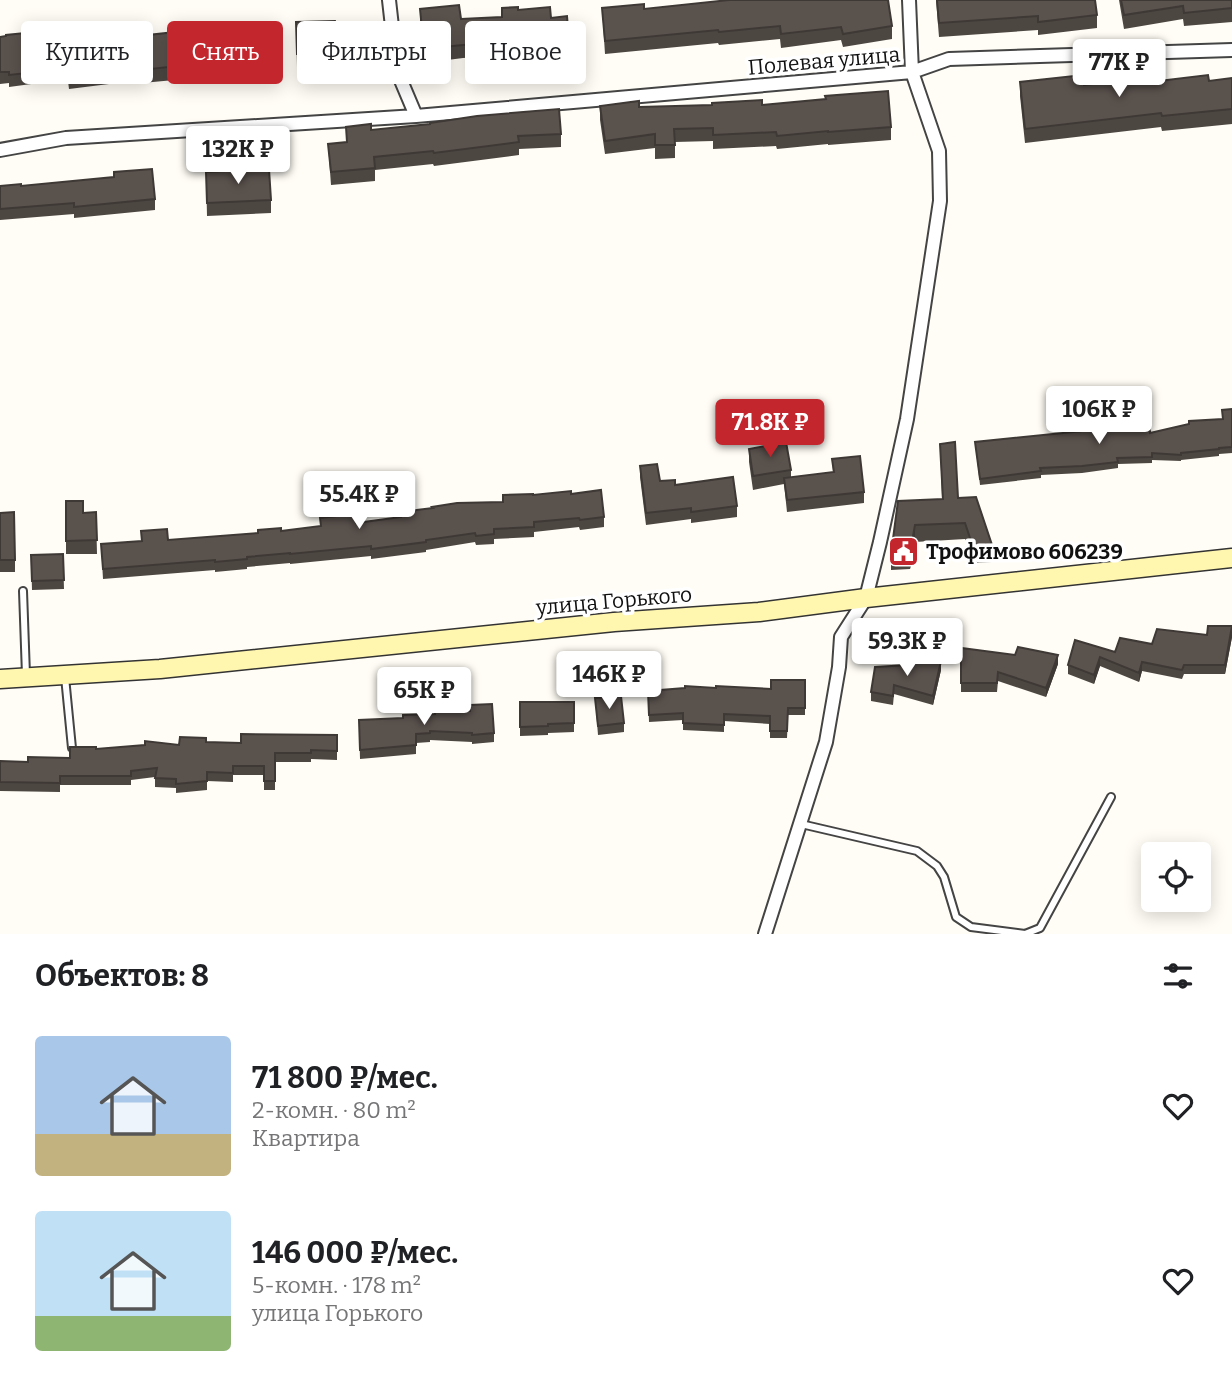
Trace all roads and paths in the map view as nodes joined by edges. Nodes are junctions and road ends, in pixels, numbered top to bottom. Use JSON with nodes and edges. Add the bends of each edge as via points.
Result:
{"nodes":[{"id":1,"x":389,"y":0,"type":"edge"},
{"id":2,"x":909,"y":0,"type":"edge"},
{"id":3,"x":1232,"y":50,"type":"edge"},
{"id":4,"x":912,"y":72,"type":"junction"},
{"id":5,"x":416,"y":116,"type":"junction"},
{"id":6,"x":0,"y":150,"type":"edge"},
{"id":7,"x":1232,"y":558,"type":"edge"},
{"id":8,"x":23,"y":592,"type":"dead end"},
{"id":9,"x":866,"y":598,"type":"junction"},
{"id":10,"x":64,"y":675,"type":"junction"},
{"id":11,"x":26,"y":677,"type":"junction"},
{"id":12,"x":0,"y":679,"type":"edge"},
{"id":13,"x":72,"y":748,"type":"edge"},
{"id":14,"x":1111,"y":797,"type":"dead end"},
{"id":15,"x":801,"y":824,"type":"junction"},
{"id":16,"x":765,"y":934,"type":"edge"}],
"edges":[{"from":1,"to":5,"type":"street","via":[[397,71]]},
{"from":2,"to":4,"type":"street"},
{"from":3,"to":4,"type":"street","name":"Полевая улица","via":[[949,59]]},
{"from":4,"to":5,"type":"street","name":"Полевая улица"},
{"from":4,"to":9,"type":"street","via":[[939,151],[940,201],[907,419]]},
{"from":5,"to":6,"type":"street","name":"Полевая улица","via":[[65,138]]},
{"from":7,"to":9,"type":"main road","name":"улица Горького"},
{"from":8,"to":11,"type":"lane"},
{"from":9,"to":10,"type":"main road","name":"улица Горького"},
{"from":9,"to":15,"type":"street","via":[[841,637],[826,742]]},
{"from":10,"to":11,"type":"main road","name":"улица Горького"},
{"from":10,"to":13,"type":"lane"},
{"from":11,"to":12,"type":"main road","name":"улица Горького"},
{"from":14,"to":15,"type":"lane","via":[[1040,928],[1025,933],[971,927],[956,917],[944,877],[917,851]]},
{"from":15,"to":16,"type":"street"}]}
